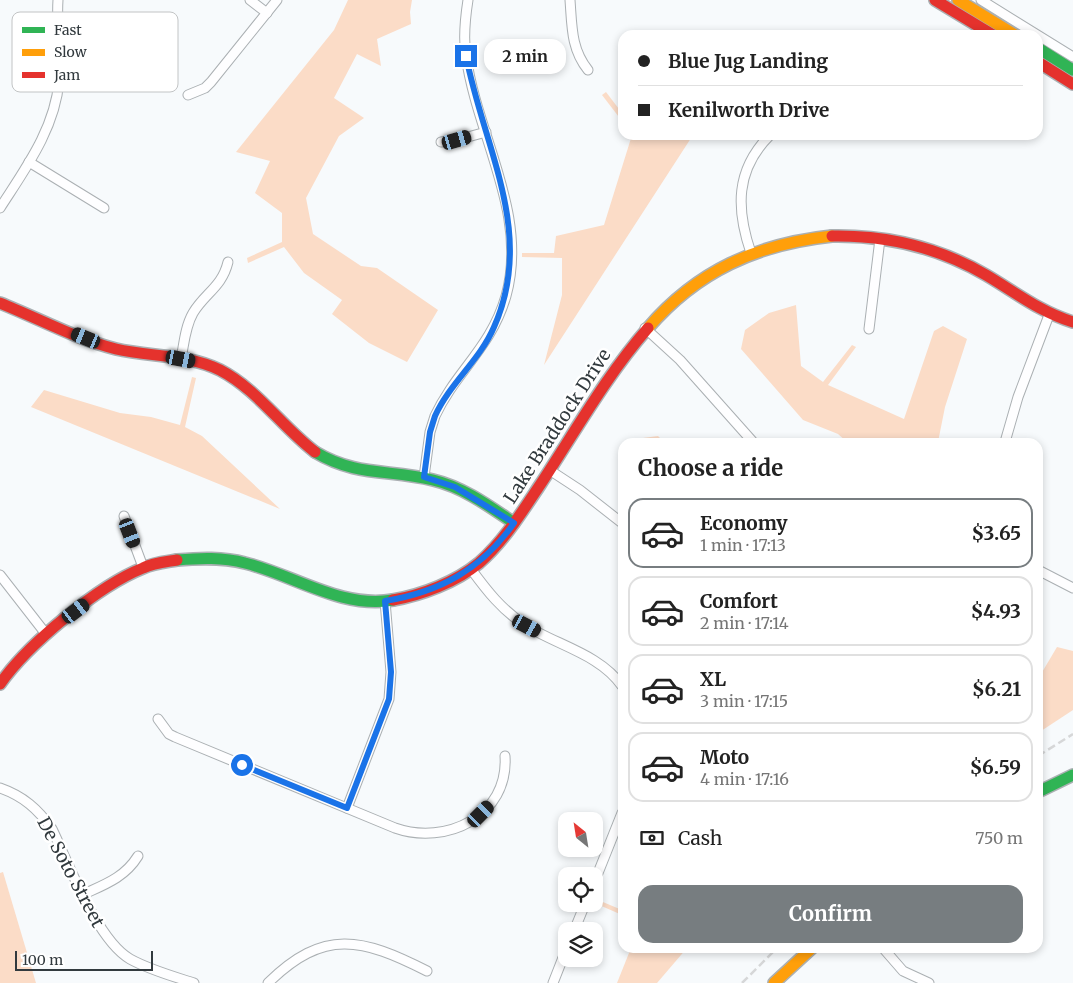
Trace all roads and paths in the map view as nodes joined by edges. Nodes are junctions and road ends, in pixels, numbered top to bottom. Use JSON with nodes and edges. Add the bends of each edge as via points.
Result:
{"nodes":[{"id":1,"x":250,"y":0,"type":"edge"},
{"id":2,"x":277,"y":0,"type":"edge"},
{"id":3,"x":468,"y":0,"type":"edge"},
{"id":4,"x":570,"y":0,"type":"edge"},
{"id":5,"x":935,"y":0,"type":"edge"},
{"id":6,"x":958,"y":0,"type":"edge"},
{"id":7,"x":981,"y":0,"type":"edge"},
{"id":8,"x":267,"y":13,"type":"junction"},
{"id":9,"x":985,"y":30,"type":"edge"},
{"id":10,"x":1008,"y":30,"type":"edge"},
{"id":11,"x":1029,"y":30,"type":"edge"},
{"id":12,"x":1043,"y":38,"type":"edge"},
{"id":13,"x":1043,"y":51,"type":"edge"},
{"id":14,"x":1073,"y":57,"type":"edge"},
{"id":15,"x":1043,"y":65,"type":"edge"},
{"id":16,"x":588,"y":70,"type":"dead end"},
{"id":17,"x":1073,"y":70,"type":"edge"},
{"id":18,"x":1073,"y":84,"type":"edge"},
{"id":19,"x":57,"y":92,"type":"edge"},
{"id":20,"x":188,"y":95,"type":"dead end"},
{"id":21,"x":486,"y":132,"type":"junction"},
{"id":22,"x":766,"y":140,"type":"edge"},
{"id":23,"x":441,"y":142,"type":"dead end"},
{"id":24,"x":29,"y":162,"type":"junction"},
{"id":25,"x":0,"y":208,"type":"edge"},
{"id":26,"x":104,"y":208,"type":"dead end"},
{"id":27,"x":880,"y":239,"type":"junction"},
{"id":28,"x":751,"y":253,"type":"junction"},
{"id":29,"x":228,"y":262,"type":"dead end"},
{"id":30,"x":0,"y":303,"type":"edge"},
{"id":31,"x":1049,"y":315,"type":"junction"},
{"id":32,"x":1073,"y":322,"type":"edge"},
{"id":33,"x":645,"y":328,"type":"junction"},
{"id":34,"x":869,"y":329,"type":"dead end"},
{"id":35,"x":181,"y":359,"type":"junction"},
{"id":36,"x":749,"y":438,"type":"edge"},
{"id":37,"x":1006,"y":438,"type":"edge"},
{"id":38,"x":551,"y":471,"type":"junction"},
{"id":39,"x":424,"y":477,"type":"junction"},
{"id":40,"x":124,"y":516,"type":"dead end"},
{"id":41,"x":618,"y":520,"type":"edge"},
{"id":42,"x":514,"y":523,"type":"junction"},
{"id":43,"x":143,"y":567,"type":"junction"},
{"id":44,"x":471,"y":570,"type":"junction"},
{"id":45,"x":1043,"y":573,"type":"edge"},
{"id":46,"x":0,"y":575,"type":"edge"},
{"id":47,"x":1073,"y":588,"type":"edge"},
{"id":48,"x":385,"y":601,"type":"junction"},
{"id":49,"x":46,"y":634,"type":"junction"},
{"id":50,"x":618,"y":682,"type":"edge"},
{"id":51,"x":0,"y":684,"type":"edge"},
{"id":52,"x":158,"y":719,"type":"dead end"},
{"id":53,"x":505,"y":756,"type":"dead end"},
{"id":54,"x":1073,"y":775,"type":"edge"},
{"id":55,"x":0,"y":788,"type":"edge"},
{"id":56,"x":1043,"y":790,"type":"edge"},
{"id":57,"x":347,"y":808,"type":"junction"},
{"id":58,"x":618,"y":823,"type":"edge"},
{"id":59,"x":138,"y":856,"type":"dead end"},
{"id":60,"x":600,"y":867,"type":"edge"},
{"id":61,"x":84,"y":894,"type":"junction"},
{"id":62,"x":807,"y":953,"type":"edge"},
{"id":63,"x":888,"y":953,"type":"edge"},
{"id":64,"x":559,"y":967,"type":"edge"},
{"id":65,"x":427,"y":970,"type":"dead end"},
{"id":66,"x":194,"y":983,"type":"edge"},
{"id":67,"x":268,"y":983,"type":"edge"},
{"id":68,"x":553,"y":983,"type":"edge"},
{"id":69,"x":774,"y":983,"type":"edge"},
{"id":70,"x":929,"y":983,"type":"edge"}],
"edges":[{"from":1,"to":8,"type":"street"},
{"from":2,"to":8,"type":"street"},
{"from":3,"to":21,"type":"street","via":[[466,56]]},
{"from":4,"to":16,"type":"street","via":[[574,47]]},
{"from":5,"to":9,"type":"street"},
{"from":6,"to":10,"type":"street"},
{"from":7,"to":11,"type":"street"},
{"from":8,"to":20,"type":"street","via":[[211,82]]},
{"from":12,"to":14,"type":"street"},
{"from":13,"to":17,"type":"street"},
{"from":15,"to":18,"type":"street"},
{"from":19,"to":24,"type":"street","via":[[48,127]]},
{"from":21,"to":23,"type":"street"},
{"from":21,"to":39,"type":"street","via":[[509,217],[512,259],[509,280],[501,312],[487,342],[435,416]]},
{"from":22,"to":28,"type":"street","via":[[753,156],[741,191],[743,229]]},
{"from":24,"to":25,"type":"street"},
{"from":24,"to":26,"type":"street"},
{"from":27,"to":28,"type":"street","name":"Lake Braddock Drive","via":[[854,236],[818,238],[775,245]]},
{"from":27,"to":31,"type":"street","name":"Lake Braddock Drive","via":[[916,245],[958,260]]},
{"from":27,"to":34,"type":"street"},
{"from":28,"to":33,"type":"street","name":"Lake Braddock Drive","via":[[697,282]]},
{"from":29,"to":35,"type":"street","via":[[225,276],[202,301],[190,321]]},
{"from":30,"to":35,"type":"street","via":[[114,348]]},
{"from":31,"to":32,"type":"street","name":"Lake Braddock Drive"},
{"from":31,"to":37,"type":"street"},
{"from":33,"to":36,"type":"street","via":[[680,360]]},
{"from":33,"to":38,"type":"street","name":"Lake Braddock Drive"},
{"from":35,"to":39,"type":"street","via":[[200,363],[232,377],[308,448],[331,462],[358,471]]},
{"from":38,"to":41,"type":"street"},
{"from":38,"to":42,"type":"street","name":"Lake Braddock Drive"},
{"from":39,"to":42,"type":"street","via":[[455,487]]},
{"from":40,"to":43,"type":"street"},
{"from":42,"to":44,"type":"street","name":"Lake Braddock Drive","via":[[502,541]]},
{"from":43,"to":48,"type":"street","name":"Lake Braddock Drive","via":[[187,559],[225,559],[258,566],[327,593]]},
{"from":43,"to":49,"type":"street","name":"Lake Braddock Drive","via":[[105,589]]},
{"from":44,"to":48,"type":"street","name":"Lake Braddock Drive","via":[[433,588]]},
{"from":44,"to":50,"type":"street","via":[[511,615],[599,664]]},
{"from":45,"to":47,"type":"street"},
{"from":46,"to":49,"type":"street"},
{"from":48,"to":57,"type":"street","via":[[391,672],[389,699]]},
{"from":49,"to":51,"type":"street","name":"Lake Braddock Drive","via":[[21,657]]},
{"from":52,"to":57,"type":"street","via":[[175,738]]},
{"from":53,"to":57,"type":"street","via":[[504,782],[497,796],[481,814],[460,827],[435,834],[417,834]]},
{"from":54,"to":56,"type":"street"},
{"from":55,"to":61,"type":"street","name":"De Soto Street","via":[[28,802],[44,817]]},
{"from":58,"to":60,"type":"street"},
{"from":59,"to":61,"type":"street","via":[[120,877]]},
{"from":61,"to":66,"type":"street","name":"De Soto Street","via":[[104,934],[128,958]]},
{"from":62,"to":69,"type":"street"},
{"from":63,"to":70,"type":"street","via":[[904,971]]},
{"from":64,"to":68,"type":"street"},
{"from":65,"to":67,"type":"street","via":[[386,951],[344,944],[307,953],[288,964]]}]}
